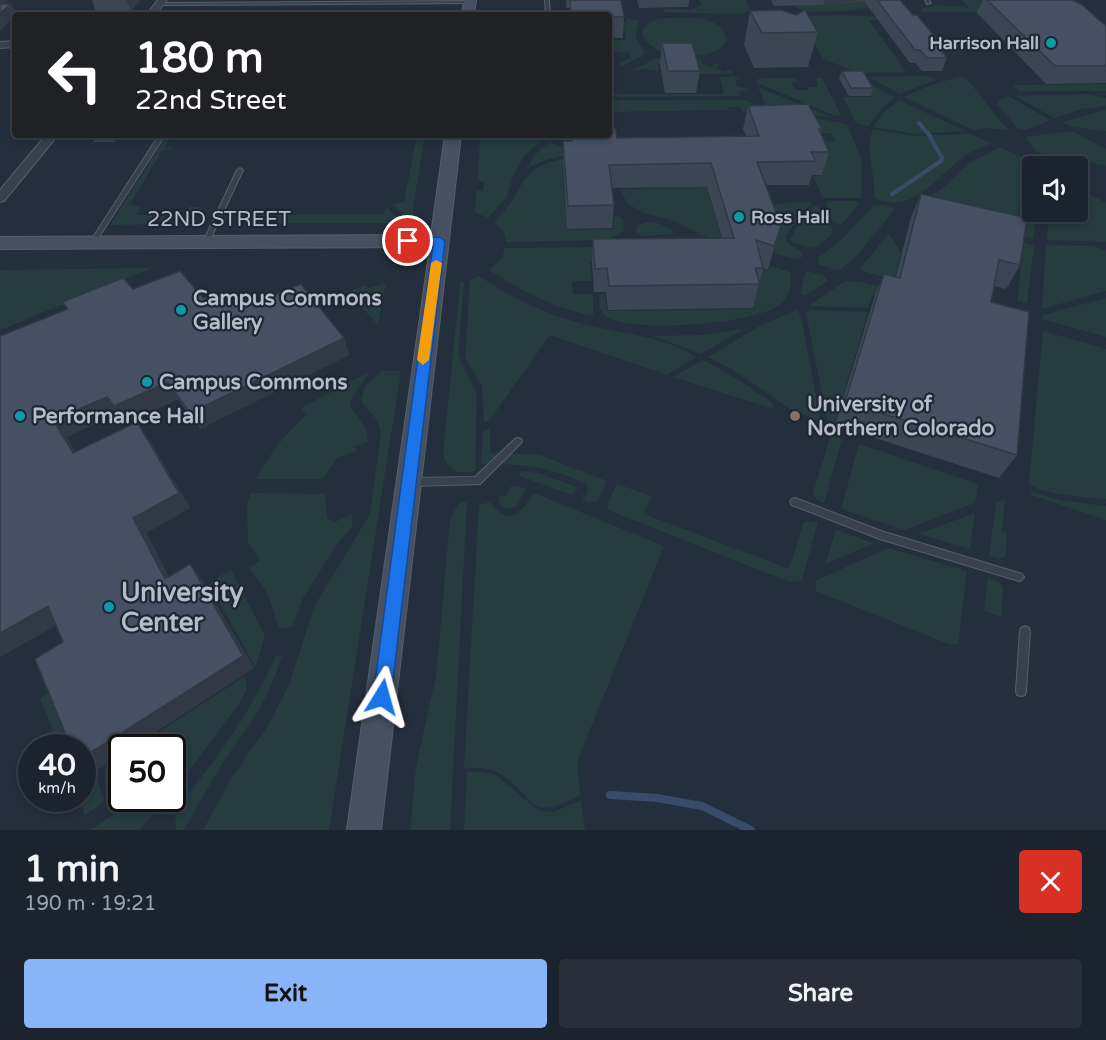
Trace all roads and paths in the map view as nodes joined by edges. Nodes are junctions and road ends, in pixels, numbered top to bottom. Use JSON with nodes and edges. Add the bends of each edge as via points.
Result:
{"nodes":[{"id":1,"x":161,"y":2,"type":"edge"},
{"id":2,"x":469,"y":6,"type":"edge"},
{"id":3,"x":50,"y":138,"type":"edge"},
{"id":4,"x":160,"y":138,"type":"edge"},
{"id":5,"x":453,"y":138,"type":"edge"},
{"id":6,"x":240,"y":170,"type":"dead end"},
{"id":7,"x":0,"y":198,"type":"edge"},
{"id":8,"x":439,"y":241,"type":"junction"},
{"id":9,"x":93,"y":242,"type":"junction"},
{"id":10,"x":206,"y":242,"type":"junction"},
{"id":11,"x":0,"y":243,"type":"edge"},
{"id":12,"x":518,"y":441,"type":"dead end"},
{"id":13,"x":407,"y":482,"type":"junction"},
{"id":14,"x":795,"y":502,"type":"dead end"},
{"id":15,"x":1019,"y":577,"type":"dead end"},
{"id":16,"x":1025,"y":631,"type":"dead end"},
{"id":17,"x":1021,"y":691,"type":"dead end"},
{"id":18,"x":364,"y":830,"type":"edge"}],
"edges":[{"from":1,"to":2,"type":"lane"},
{"from":3,"to":7,"type":"street"},
{"from":4,"to":9,"type":"lane"},
{"from":5,"to":8,"type":"main road"},
{"from":6,"to":10,"type":"lane"},
{"from":8,"to":10,"type":"main road","name":"22ND STREET"},
{"from":8,"to":13,"type":"main road"},
{"from":9,"to":10,"type":"main road","name":"22ND STREET"},
{"from":9,"to":11,"type":"main road","name":"22ND STREET"},
{"from":12,"to":13,"type":"lane","via":[[477,481]]},
{"from":13,"to":18,"type":"main road"},
{"from":14,"to":15,"type":"lane","via":[[880,535]]},
{"from":16,"to":17,"type":"lane"}]}
